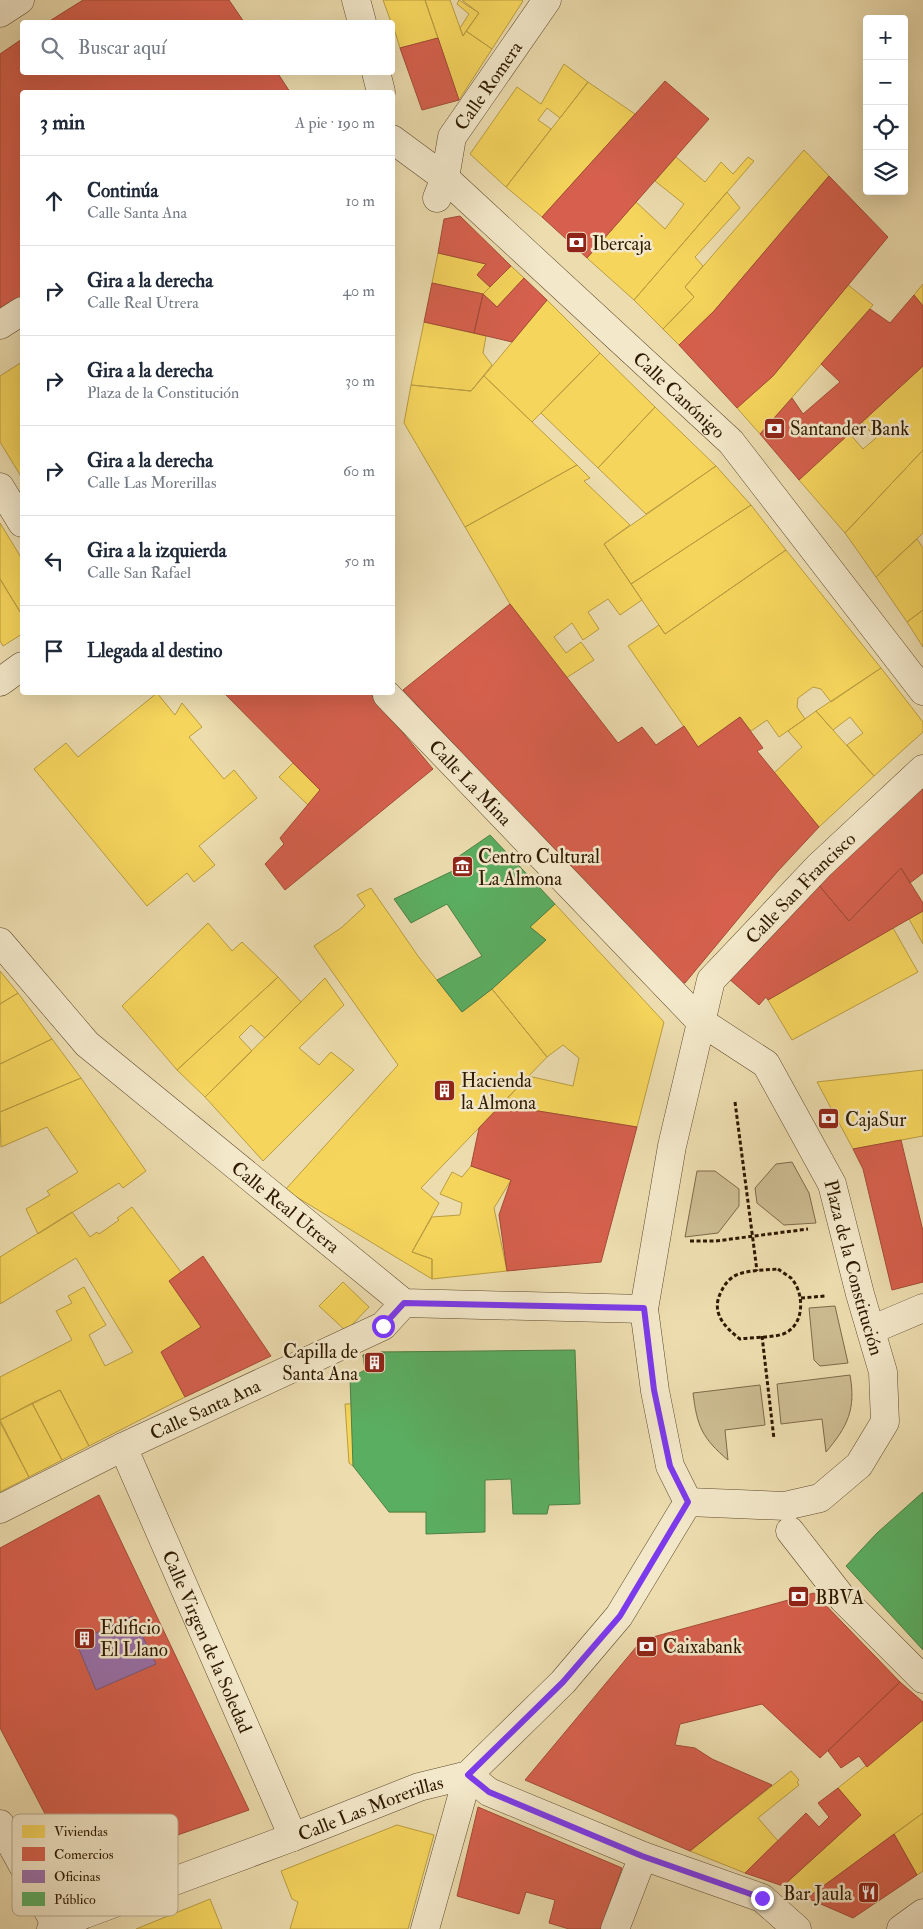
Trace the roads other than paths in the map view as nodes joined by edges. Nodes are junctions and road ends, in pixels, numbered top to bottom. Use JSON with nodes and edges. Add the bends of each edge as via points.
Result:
{"nodes":[{"id":1,"x":20,"y":0,"type":"edge"},
{"id":2,"x":356,"y":0,"type":"edge"},
{"id":3,"x":547,"y":0,"type":"edge"},
{"id":4,"x":0,"y":13,"type":"edge"},
{"id":5,"x":361,"y":20,"type":"edge"},
{"id":6,"x":377,"y":75,"type":"edge"},
{"id":7,"x":380,"y":90,"type":"edge"},
{"id":8,"x":395,"y":140,"type":"edge"},
{"id":9,"x":441,"y":188,"type":"junction"},
{"id":10,"x":20,"y":312,"type":"edge"},
{"id":11,"x":0,"y":325,"type":"edge"},
{"id":12,"x":0,"y":487,"type":"edge"},
{"id":13,"x":20,"y":520,"type":"edge"},
{"id":14,"x":20,"y":667,"type":"edge"},
{"id":15,"x":0,"y":682,"type":"edge"},
{"id":16,"x":923,"y":691,"type":"edge"},
{"id":17,"x":387,"y":695,"type":"dead end"},
{"id":18,"x":923,"y":769,"type":"edge"},
{"id":19,"x":0,"y":942,"type":"edge"},
{"id":20,"x":700,"y":1022,"type":"junction"},
{"id":21,"x":404,"y":1303,"type":"junction"},
{"id":22,"x":644,"y":1308,"type":"junction"},
{"id":23,"x":923,"y":1308,"type":"edge"},
{"id":24,"x":871,"y":1330,"type":"junction"},
{"id":25,"x":122,"y":1446,"type":"junction"},
{"id":26,"x":688,"y":1502,"type":"junction"},
{"id":27,"x":0,"y":1509,"type":"edge"},
{"id":28,"x":790,"y":1531,"type":"dead end"},
{"id":29,"x":923,"y":1679,"type":"edge"},
{"id":30,"x":468,"y":1775,"type":"junction"},
{"id":31,"x":0,"y":1824,"type":"edge"},
{"id":32,"x":293,"y":1837,"type":"junction"},
{"id":33,"x":12,"y":1847,"type":"edge"},
{"id":34,"x":642,"y":1856,"type":"junction"},
{"id":35,"x":178,"y":1881,"type":"edge"},
{"id":36,"x":923,"y":1913,"type":"edge"},
{"id":37,"x":49,"y":1916,"type":"edge"},
{"id":38,"x":86,"y":1916,"type":"edge"},
{"id":39,"x":55,"y":1928,"type":"edge"},
{"id":40,"x":425,"y":1929,"type":"edge"},
{"id":41,"x":615,"y":1929,"type":"edge"},
{"id":42,"x":797,"y":1929,"type":"edge"},
{"id":43,"x":900,"y":1929,"type":"edge"}],
"edges":[{"from":1,"to":4,"type":"street"},
{"from":2,"to":5,"type":"street"},
{"from":3,"to":9,"type":"street","name":"Calle Romera","via":[[452,137]]},
{"from":6,"to":7,"type":"street"},
{"from":8,"to":9,"type":"street","name":"Calle Canónigo"},
{"from":9,"to":16,"type":"street","name":"Calle Canónigo","via":[[731,442]]},
{"from":10,"to":11,"type":"street"},
{"from":12,"to":13,"type":"street"},
{"from":14,"to":15,"type":"street"},
{"from":17,"to":20,"type":"street","name":"Calle La Mina"},
{"from":18,"to":20,"type":"street","name":"Calle San Francisco","via":[[819,866],[711,980]]},
{"from":19,"to":21,"type":"street","name":"Calle Real Utrera","via":[[87,1044]]},
{"from":20,"to":22,"type":"street","via":[[672,1146]]},
{"from":20,"to":24,"type":"street","name":"Plaza de la Constitución","via":[[766,1064],[832,1184]]},
{"from":21,"to":22,"type":"street"},
{"from":21,"to":25,"type":"street","name":"Calle Santa Ana","via":[[383,1326]]},
{"from":22,"to":26,"type":"street","via":[[654,1390],[670,1466]]},
{"from":23,"to":24,"type":"street"},
{"from":24,"to":26,"type":"street","name":"Plaza de la Constitución","via":[[883,1372],[885,1422],[859,1465],[820,1498],[785,1506]]},
{"from":25,"to":27,"type":"street","name":"Calle Santa Ana"},
{"from":25,"to":32,"type":"street","name":"Calle Virgen de la Soledad"},
{"from":26,"to":30,"type":"street","name":"Calle Las Morerillas","via":[[620,1616],[563,1682]]},
{"from":28,"to":29,"type":"street","via":[[843,1599]]},
{"from":30,"to":32,"type":"street","name":"Calle Las Morerillas","via":[[419,1787]]},
{"from":30,"to":34,"type":"street","via":[[489,1792]]},
{"from":30,"to":40,"type":"street"},
{"from":31,"to":33,"type":"street"},
{"from":32,"to":35,"type":"street","name":"Calle Las Morerillas"},
{"from":34,"to":41,"type":"street"},
{"from":34,"to":42,"type":"street","via":[[762,1898]]},
{"from":36,"to":43,"type":"street"},
{"from":37,"to":39,"type":"street"},
{"from":38,"to":39,"type":"street","name":"Calle Las Morerillas"}]}
